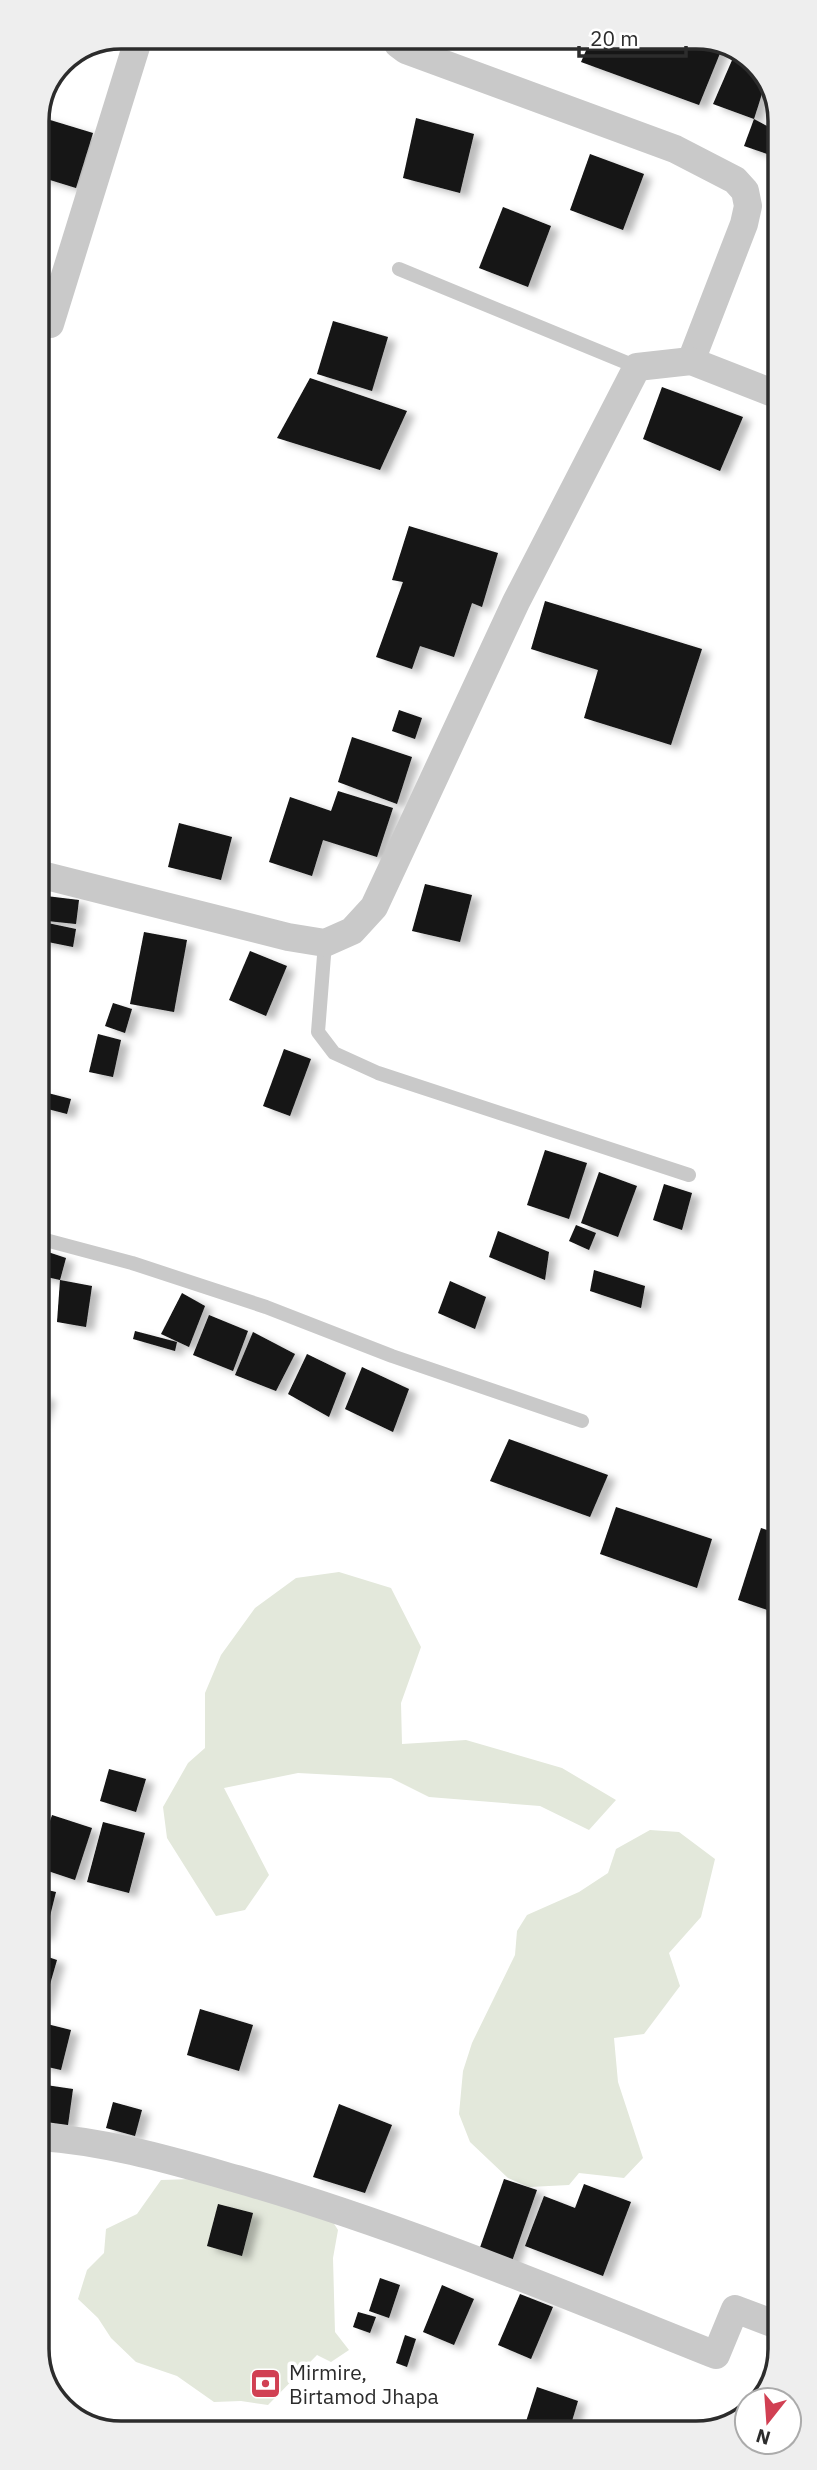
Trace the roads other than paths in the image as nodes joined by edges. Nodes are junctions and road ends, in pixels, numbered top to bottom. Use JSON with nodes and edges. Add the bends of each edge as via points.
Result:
{"nodes":[{"id":1,"x":135,"y":49,"type":"edge"},
{"id":2,"x":405,"y":49,"type":"edge"},
{"id":3,"x":398,"y":269,"type":"dead end"},
{"id":4,"x":49,"y":324,"type":"edge"},
{"id":5,"x":691,"y":361,"type":"junction"},
{"id":6,"x":637,"y":367,"type":"junction"},
{"id":7,"x":768,"y":391,"type":"edge"},
{"id":8,"x":49,"y":877,"type":"edge"},
{"id":9,"x":325,"y":943,"type":"junction"},
{"id":10,"x":689,"y":1175,"type":"dead end"},
{"id":11,"x":49,"y":1241,"type":"edge"},
{"id":12,"x":582,"y":1421,"type":"dead end"},
{"id":13,"x":49,"y":2138,"type":"edge"},
{"id":14,"x":768,"y":2321,"type":"edge"}],
"edges":[{"from":1,"to":4,"type":"street"},
{"from":2,"to":5,"type":"street","via":[[675,149],[735,180],[745,191],[748,206],[744,225]]},
{"from":3,"to":6,"type":"lane"},
{"from":5,"to":6,"type":"street"},
{"from":5,"to":7,"type":"street"},
{"from":6,"to":9,"type":"street","via":[[516,602],[374,908],[352,931]]},
{"from":8,"to":9,"type":"street"},
{"from":9,"to":10,"type":"lane","via":[[318,1032],[334,1052],[378,1073]]},
{"from":11,"to":12,"type":"lane","via":[[267,1307],[392,1356]]},
{"from":13,"to":14,"type":"street","via":[[128,2152],[321,2203],[716,2355],[735,2309]]}]}
